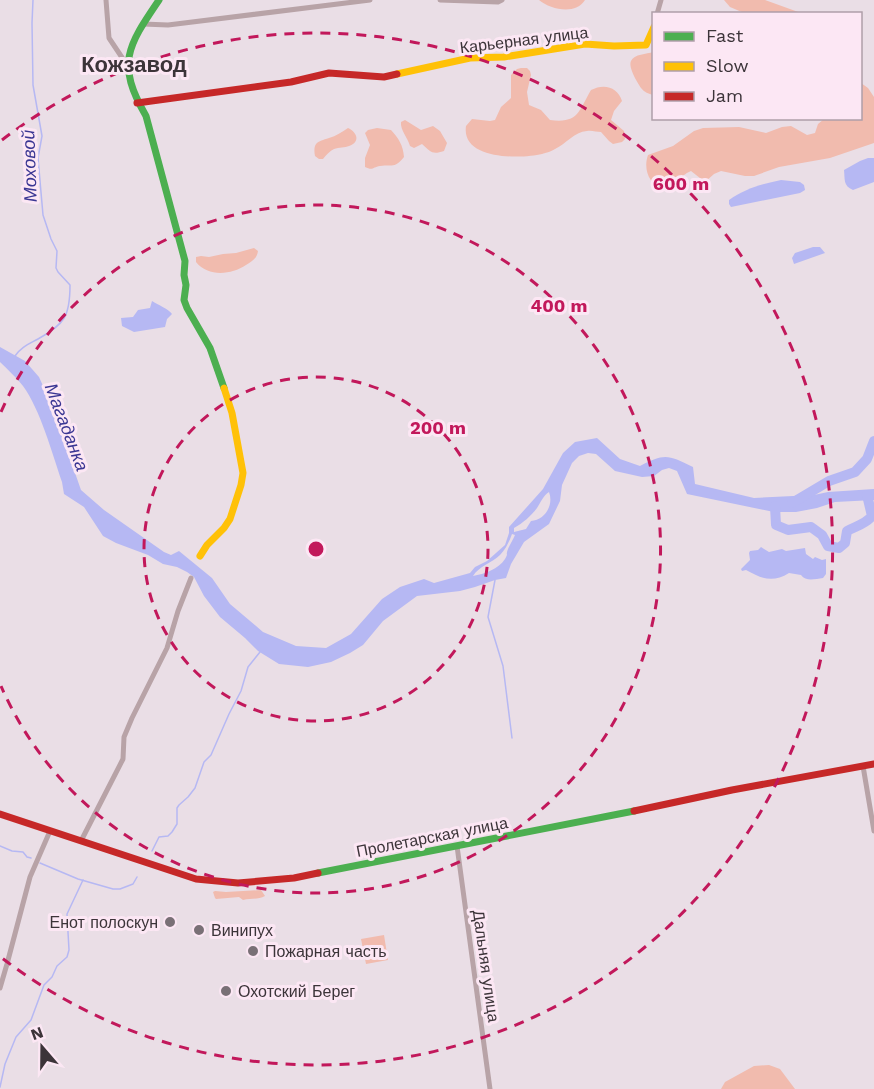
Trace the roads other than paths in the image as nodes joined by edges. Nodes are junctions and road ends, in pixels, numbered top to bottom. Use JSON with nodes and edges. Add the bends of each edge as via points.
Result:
{"nodes":[{"id":1,"x":106,"y":0,"type":"edge"},
{"id":2,"x":159,"y":0,"type":"edge"},
{"id":3,"x":370,"y":0,"type":"edge"},
{"id":4,"x":440,"y":0,"type":"edge"},
{"id":5,"x":502,"y":0,"type":"edge"},
{"id":6,"x":143,"y":24,"type":"junction"},
{"id":7,"x":652,"y":32,"type":"edge"},
{"id":8,"x":127,"y":65,"type":"junction"},
{"id":9,"x":137,"y":103,"type":"junction"},
{"id":10,"x":200,"y":556,"type":"dead end"},
{"id":11,"x":191,"y":578,"type":"dead end"},
{"id":12,"x":874,"y":764,"type":"edge"},
{"id":13,"x":863,"y":766,"type":"junction"},
{"id":14,"x":0,"y":814,"type":"edge"},
{"id":15,"x":874,"y":828,"type":"edge"},
{"id":16,"x":50,"y":831,"type":"junction"},
{"id":17,"x":81,"y":841,"type":"junction"},
{"id":18,"x":457,"y":846,"type":"junction"},
{"id":19,"x":0,"y":988,"type":"edge"},
{"id":20,"x":490,"y":1089,"type":"edge"}],
"edges":[{"from":1,"to":8,"type":"street","via":[[109,38]]},
{"from":2,"to":6,"type":"street"},
{"from":3,"to":6,"type":"street","via":[[178,24]]},
{"from":4,"to":5,"type":"street"},
{"from":6,"to":8,"type":"street","via":[[133,41]]},
{"from":7,"to":9,"type":"street","name":"Карьерная улица","via":[[646,45],[585,44],[504,57],[470,58],[384,77],[329,73],[291,82]]},
{"from":8,"to":9,"type":"street"},
{"from":9,"to":10,"type":"street","via":[[146,116],[185,261],[184,300],[210,348],[232,413],[243,473],[230,519]]},
{"from":11,"to":17,"type":"street","via":[[167,648],[124,737],[123,759]]},
{"from":12,"to":13,"type":"street","name":"Пролетарская улица"},
{"from":13,"to":15,"type":"street"},
{"from":13,"to":18,"type":"street","name":"Пролетарская улица"},
{"from":14,"to":16,"type":"street","name":"Пролетарская улица"},
{"from":16,"to":17,"type":"street","name":"Пролетарская улица"},
{"from":16,"to":19,"type":"street","via":[[30,876]]},
{"from":17,"to":18,"type":"street","name":"Пролетарская улица","via":[[196,879],[238,883],[294,878]]},
{"from":18,"to":20,"type":"street","name":"Дальняя улица"}]}
